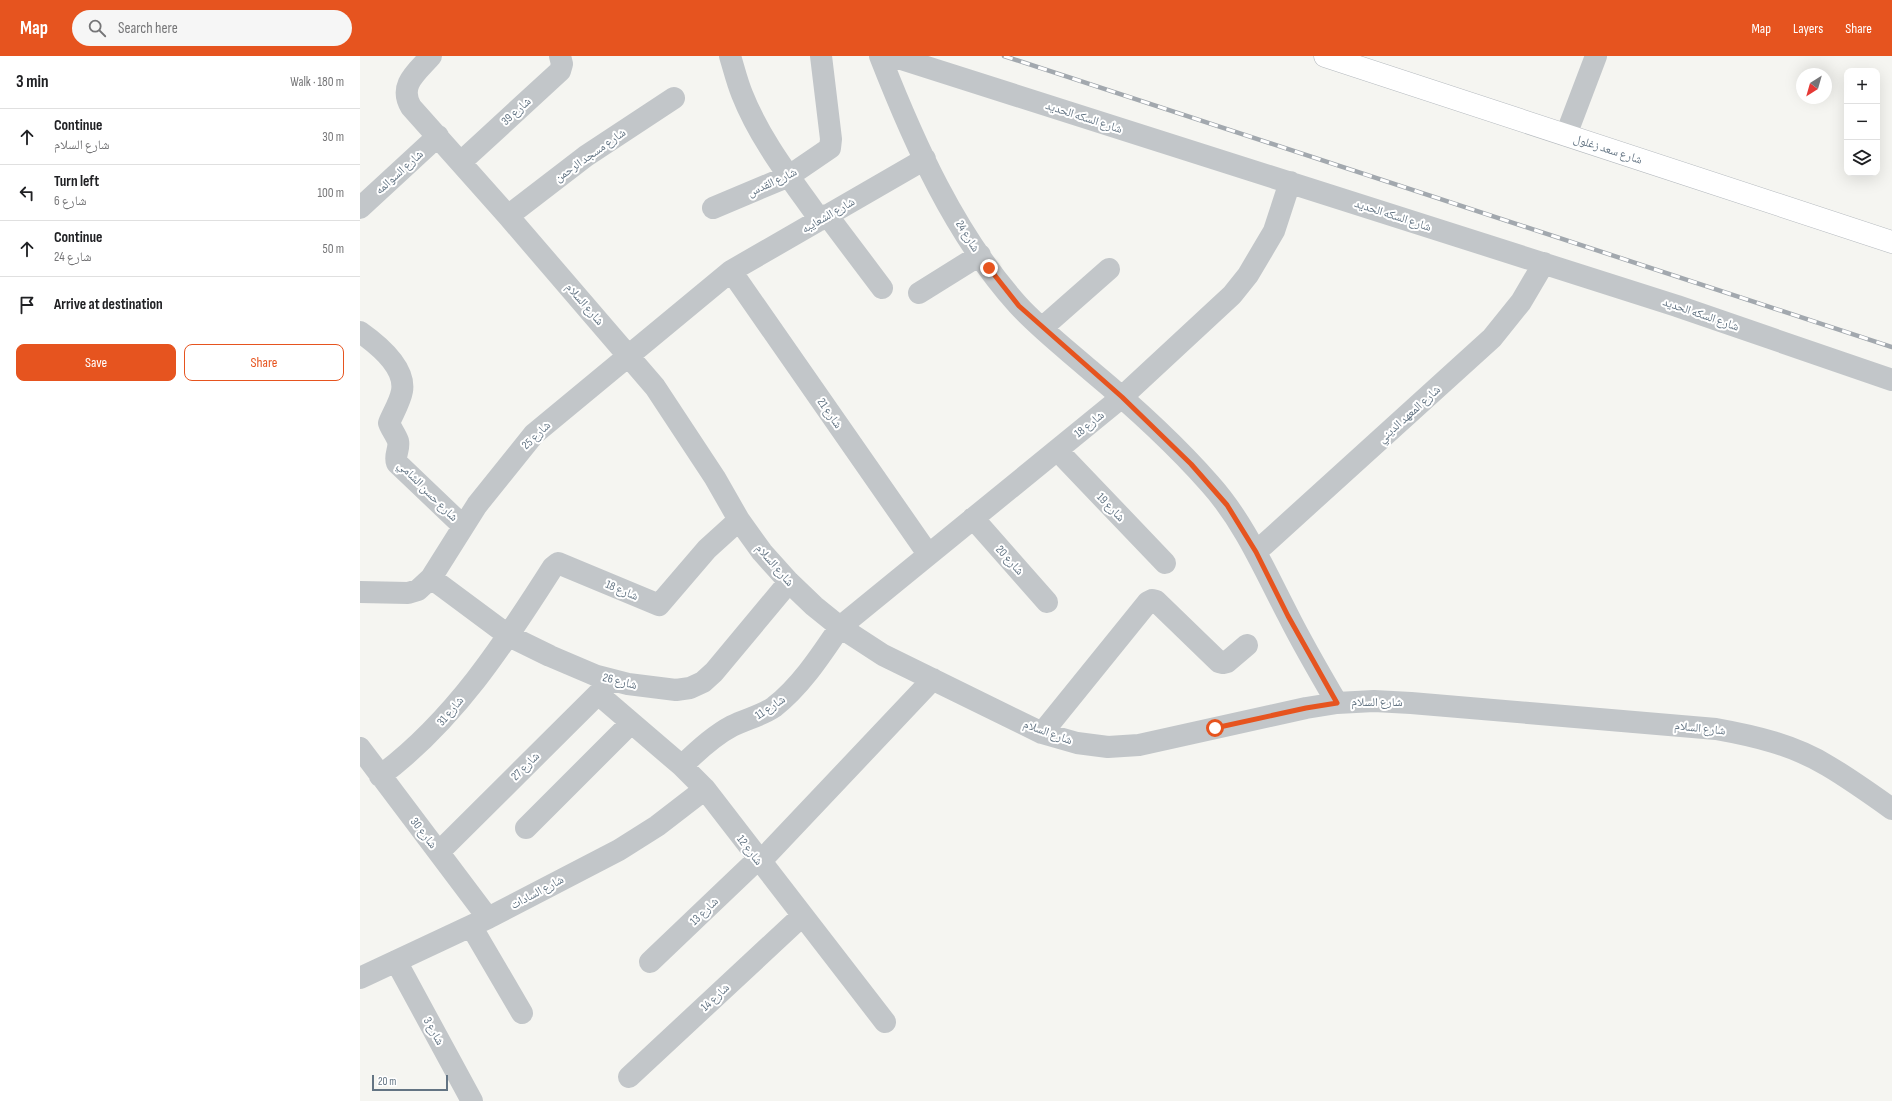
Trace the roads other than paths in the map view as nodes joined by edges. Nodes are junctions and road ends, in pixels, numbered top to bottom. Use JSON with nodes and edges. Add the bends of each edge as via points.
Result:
{"nodes":[{"id":1,"x":431,"y":56,"type":"edge"},
{"id":2,"x":560,"y":56,"type":"edge"},
{"id":3,"x":730,"y":56,"type":"edge"},
{"id":4,"x":821,"y":56,"type":"edge"},
{"id":5,"x":880,"y":56,"type":"edge"},
{"id":6,"x":892,"y":56,"type":"edge"},
{"id":7,"x":1325,"y":56,"type":"edge"},
{"id":8,"x":1592,"y":57,"type":"edge"},
{"id":9,"x":674,"y":98,"type":"dead end"},
{"id":10,"x":1566,"y":135,"type":"junction"},
{"id":11,"x":438,"y":136,"type":"junction"},
{"id":12,"x":925,"y":158,"type":"junction"},
{"id":13,"x":461,"y":162,"type":"junction"},
{"id":14,"x":790,"y":176,"type":"junction"},
{"id":15,"x":1290,"y":182,"type":"junction"},
{"id":16,"x":360,"y":208,"type":"edge"},
{"id":17,"x":713,"y":208,"type":"dead end"},
{"id":18,"x":508,"y":216,"type":"junction"},
{"id":19,"x":824,"y":217,"type":"junction"},
{"id":20,"x":1892,"y":242,"type":"edge"},
{"id":21,"x":980,"y":255,"type":"junction"},
{"id":22,"x":1544,"y":263,"type":"junction"},
{"id":23,"x":1109,"y":270,"type":"dead end"},
{"id":24,"x":731,"y":271,"type":"junction"},
{"id":25,"x":882,"y":288,"type":"dead end"},
{"id":26,"x":919,"y":293,"type":"dead end"},
{"id":27,"x":1042,"y":328,"type":"junction"},
{"id":28,"x":360,"y":332,"type":"edge"},
{"id":29,"x":629,"y":356,"type":"junction"},
{"id":30,"x":1892,"y":380,"type":"edge"},
{"id":31,"x":1122,"y":397,"type":"junction"},
{"id":32,"x":1057,"y":450,"type":"junction"},
{"id":33,"x":973,"y":518,"type":"junction"},
{"id":34,"x":739,"y":520,"type":"junction"},
{"id":35,"x":464,"y":526,"type":"junction"},
{"id":36,"x":1256,"y":552,"type":"junction"},
{"id":37,"x":928,"y":554,"type":"junction"},
{"id":38,"x":1165,"y":563,"type":"dead end"},
{"id":39,"x":431,"y":578,"type":"junction"},
{"id":40,"x":789,"y":582,"type":"junction"},
{"id":41,"x":360,"y":592,"type":"edge"},
{"id":42,"x":1048,"y":602,"type":"dead end"},
{"id":43,"x":840,"y":627,"type":"junction"},
{"id":44,"x":509,"y":636,"type":"junction"},
{"id":45,"x":1247,"y":645,"type":"dead end"},
{"id":46,"x":933,"y":679,"type":"junction"},
{"id":47,"x":605,"y":687,"type":"junction"},
{"id":48,"x":1337,"y":703,"type":"junction"},
{"id":49,"x":631,"y":723,"type":"junction"},
{"id":50,"x":1042,"y":733,"type":"junction"},
{"id":51,"x":360,"y":748,"type":"edge"},
{"id":52,"x":682,"y":766,"type":"junction"},
{"id":53,"x":380,"y":776,"type":"junction"},
{"id":54,"x":705,"y":790,"type":"junction"},
{"id":55,"x":1892,"y":808,"type":"edge"},
{"id":56,"x":526,"y":828,"type":"dead end"},
{"id":57,"x":438,"y":852,"type":"junction"},
{"id":58,"x":759,"y":861,"type":"junction"},
{"id":59,"x":802,"y":916,"type":"junction"},
{"id":60,"x":480,"y":922,"type":"junction"},
{"id":61,"x":396,"y":961,"type":"junction"},
{"id":62,"x":650,"y":962,"type":"dead end"},
{"id":63,"x":360,"y":978,"type":"edge"},
{"id":64,"x":522,"y":1013,"type":"dead end"},
{"id":65,"x":885,"y":1022,"type":"dead end"},
{"id":66,"x":629,"y":1078,"type":"dead end"},
{"id":67,"x":472,"y":1101,"type":"edge"}],
"edges":[{"from":1,"to":11,"type":"street","name":"شارع السلام","via":[[408,83],[406,91],[411,107]]},
{"from":2,"to":13,"type":"street","name":"شارع 39","via":[[560,71]]},
{"from":3,"to":14,"type":"street","via":[[742,94],[756,124]]},
{"from":4,"to":14,"type":"street","name":"شارع القدس","via":[[831,144],[826,152]]},
{"from":5,"to":12,"type":"street","name":"شارع 24"},
{"from":6,"to":15,"type":"street","name":"شارع السكه الحديد"},
{"from":7,"to":10,"type":"street","name":"شارع سعد زغلول"},
{"from":8,"to":10,"type":"street"},
{"from":9,"to":18,"type":"street","name":"شارع مسجد الرحمن","via":[[586,156]]},
{"from":10,"to":20,"type":"street","name":"شارع سعد زغلول"},
{"from":11,"to":13,"type":"street","name":"شارع السلام"},
{"from":11,"to":16,"type":"street","name":"شارع السوالمه"},
{"from":12,"to":19,"type":"street","name":"شارع الشعايبه"},
{"from":12,"to":21,"type":"street","name":"شارع 24","via":[[960,225]]},
{"from":13,"to":18,"type":"street","name":"شارع السلام"},
{"from":14,"to":17,"type":"street","name":"شارع القدس"},
{"from":14,"to":19,"type":"street"},
{"from":15,"to":22,"type":"street","name":"شارع السكه الحديد"},
{"from":15,"to":31,"type":"street","name":"شارع 18","via":[[1274,231],[1248,275],[1232,295]]},
{"from":18,"to":29,"type":"street","name":"شارع السلام"},
{"from":19,"to":24,"type":"street","name":"شارع الشعايبه"},
{"from":19,"to":25,"type":"street"},
{"from":21,"to":26,"type":"street"},
{"from":21,"to":27,"type":"street","name":"شارع 24","via":[[1019,306]]},
{"from":22,"to":30,"type":"street","name":"شارع السكه الحديد"},
{"from":22,"to":36,"type":"street","name":"شارع المعهد الديني","via":[[1522,302],[1492,338]]},
{"from":23,"to":27,"type":"street"},
{"from":24,"to":29,"type":"street","name":"شارع 25"},
{"from":24,"to":37,"type":"street","name":"شارع 21"},
{"from":27,"to":31,"type":"street","name":"شارع 24"},
{"from":28,"to":35,"type":"street","name":"شارع حسن الشامي","via":[[392,360],[400,375],[402,390],[389,423],[398,440],[395,458],[397,463]]},
{"from":29,"to":34,"type":"street","name":"شارع السلام","via":[[677,419]]},
{"from":29,"to":35,"type":"street","name":"شارع 25","via":[[534,434],[477,505]]},
{"from":31,"to":32,"type":"street","name":"شارع 18"},
{"from":31,"to":36,"type":"street","name":"شارع 24","via":[[1210,484],[1243,528]]},
{"from":32,"to":33,"type":"street","name":"شارع 18"},
{"from":32,"to":38,"type":"street","name":"شارع 19"},
{"from":33,"to":37,"type":"street","name":"شارع 18"},
{"from":33,"to":42,"type":"street","name":"شارع 20"},
{"from":34,"to":40,"type":"street","name":"شارع السلام","via":[[762,552]]},
{"from":34,"to":44,"type":"street","name":"شارع 18","via":[[707,549],[659,605],[558,563],[552,567]]},
{"from":35,"to":39,"type":"street","name":"شارع 25"},
{"from":36,"to":48,"type":"street","name":"شارع 24","via":[[1288,616]]},
{"from":37,"to":43,"type":"street","name":"شارع 18"},
{"from":39,"to":41,"type":"street","name":"شارع 25","via":[[418,590],[408,593]]},
{"from":39,"to":44,"type":"street","name":"شارع 26"},
{"from":40,"to":43,"type":"street","name":"شارع السلام"},
{"from":40,"to":47,"type":"street","name":"شارع 26","via":[[703,682],[690,688],[676,690]]},
{"from":43,"to":46,"type":"street","name":"شارع السلام","via":[[883,655]]},
{"from":43,"to":52,"type":"street","name":"شارع 11","via":[[818,660],[790,693],[754,718],[719,734]]},
{"from":44,"to":47,"type":"street","name":"شارع 26","via":[[561,661]]},
{"from":44,"to":53,"type":"street","name":"شارع 31","via":[[448,715],[415,748]]},
{"from":45,"to":50,"type":"street","via":[[1227,662],[1220,662],[1152,600]]},
{"from":46,"to":50,"type":"street","name":"شارع السلام"},
{"from":46,"to":58,"type":"street","name":"شارع 13"},
{"from":47,"to":49,"type":"street","name":"شارع 12"},
{"from":47,"to":57,"type":"street","name":"شارع 27"},
{"from":48,"to":50,"type":"street","name":"شارع السلام","via":[[1139,745],[1077,743]]},
{"from":48,"to":55,"type":"street","name":"شارع السلام","via":[[1419,703],[1716,729],[1755,736],[1792,748],[1828,765]]},
{"from":49,"to":52,"type":"street","name":"شارع 12"},
{"from":49,"to":56,"type":"street"},
{"from":51,"to":53,"type":"street","name":"شارع 30"},
{"from":52,"to":54,"type":"street","name":"شارع 12"},
{"from":53,"to":57,"type":"street","name":"شارع 30"},
{"from":54,"to":58,"type":"street","name":"شارع 12"},
{"from":54,"to":60,"type":"street","name":"شارع السادات","via":[[657,826],[619,850]]},
{"from":57,"to":60,"type":"street","name":"شارع 30"},
{"from":58,"to":59,"type":"street","name":"شارع 12"},
{"from":58,"to":62,"type":"street","name":"شارع 13"},
{"from":59,"to":65,"type":"street","name":"شارع 12"},
{"from":59,"to":66,"type":"street","name":"شارع 14"},
{"from":60,"to":61,"type":"street","name":"شارع السادات"},
{"from":60,"to":64,"type":"street","name":"شارع 30"},
{"from":61,"to":63,"type":"street","name":"شارع السادات"},
{"from":61,"to":67,"type":"street","name":"شارع 3"}]}
